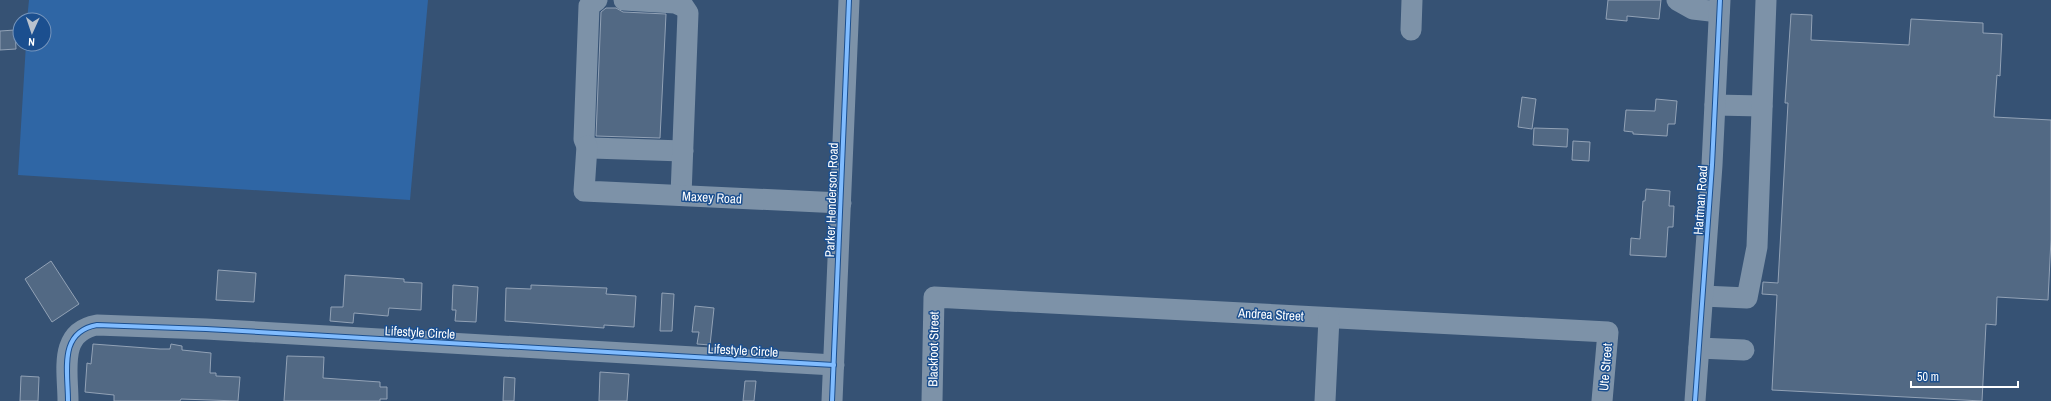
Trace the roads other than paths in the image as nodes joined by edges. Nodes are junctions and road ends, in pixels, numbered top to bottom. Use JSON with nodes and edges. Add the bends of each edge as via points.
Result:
{"nodes":[{"id":1,"x":597,"y":0,"type":"edge"},
{"id":2,"x":624,"y":0,"type":"edge"},
{"id":3,"x":849,"y":0,"type":"edge"},
{"id":4,"x":1412,"y":0,"type":"edge"},
{"id":5,"x":1677,"y":0,"type":"edge"},
{"id":6,"x":1766,"y":0,"type":"edge"},
{"id":7,"x":1720,"y":6,"type":"edge"},
{"id":8,"x":1411,"y":30,"type":"dead end"},
{"id":9,"x":1715,"y":105,"type":"junction"},
{"id":10,"x":1762,"y":106,"type":"junction"},
{"id":11,"x":586,"y":146,"type":"junction"},
{"id":12,"x":683,"y":151,"type":"junction"},
{"id":13,"x":681,"y":196,"type":"junction"},
{"id":14,"x":841,"y":203,"type":"junction"},
{"id":15,"x":1703,"y":296,"type":"junction"},
{"id":16,"x":934,"y":297,"type":"joint"},
{"id":17,"x":1329,"y":318,"type":"junction"},
{"id":18,"x":1608,"y":332,"type":"joint"},
{"id":19,"x":1699,"y":348,"type":"junction"},
{"id":20,"x":1744,"y":350,"type":"dead end"},
{"id":21,"x":834,"y":365,"type":"junction"},
{"id":22,"x":68,"y":401,"type":"edge"},
{"id":23,"x":832,"y":401,"type":"edge"},
{"id":24,"x":932,"y":401,"type":"edge"},
{"id":25,"x":1325,"y":401,"type":"edge"},
{"id":26,"x":1602,"y":401,"type":"edge"},
{"id":27,"x":1695,"y":401,"type":"edge"}],
"edges":[{"from":1,"to":11,"type":"street","via":[[589,6],[584,140]]},
{"from":2,"to":12,"type":"street","via":[[676,3],[684,7],[688,13]]},
{"from":3,"to":14,"type":"street","name":"Parker Henderson Road"},
{"from":4,"to":8,"type":"street"},
{"from":5,"to":7,"type":"street","via":[[1693,9]]},
{"from":6,"to":10,"type":"street"},
{"from":7,"to":9,"type":"street","name":"Hartman Road"},
{"from":9,"to":10,"type":"street"},
{"from":9,"to":15,"type":"street","name":"Hartman Road"},
{"from":10,"to":15,"type":"street","via":[[1757,247],[1747,298]]},
{"from":11,"to":12,"type":"street"},
{"from":11,"to":13,"type":"street","name":"Maxey Road","via":[[584,191]]},
{"from":12,"to":13,"type":"street"},
{"from":13,"to":14,"type":"street","name":"Maxey Road"},
{"from":14,"to":21,"type":"street","name":"Parker Henderson Road"},
{"from":15,"to":19,"type":"street","name":"Hartman Road"},
{"from":16,"to":17,"type":"street","name":"Andrea Street"},
{"from":16,"to":24,"type":"street","name":"Blackfoot Street"},
{"from":17,"to":18,"type":"street","name":"Andrea Street"},
{"from":17,"to":25,"type":"street"},
{"from":18,"to":26,"type":"street","name":"Ute Street"},
{"from":19,"to":20,"type":"street"},
{"from":19,"to":27,"type":"street","name":"Hartman Road"},
{"from":21,"to":22,"type":"street","name":"Lifestyle Circle","via":[[214,329],[97,325],[87,327],[71,340],[67,352]]},
{"from":21,"to":23,"type":"street","name":"Parker Henderson Road"}]}
